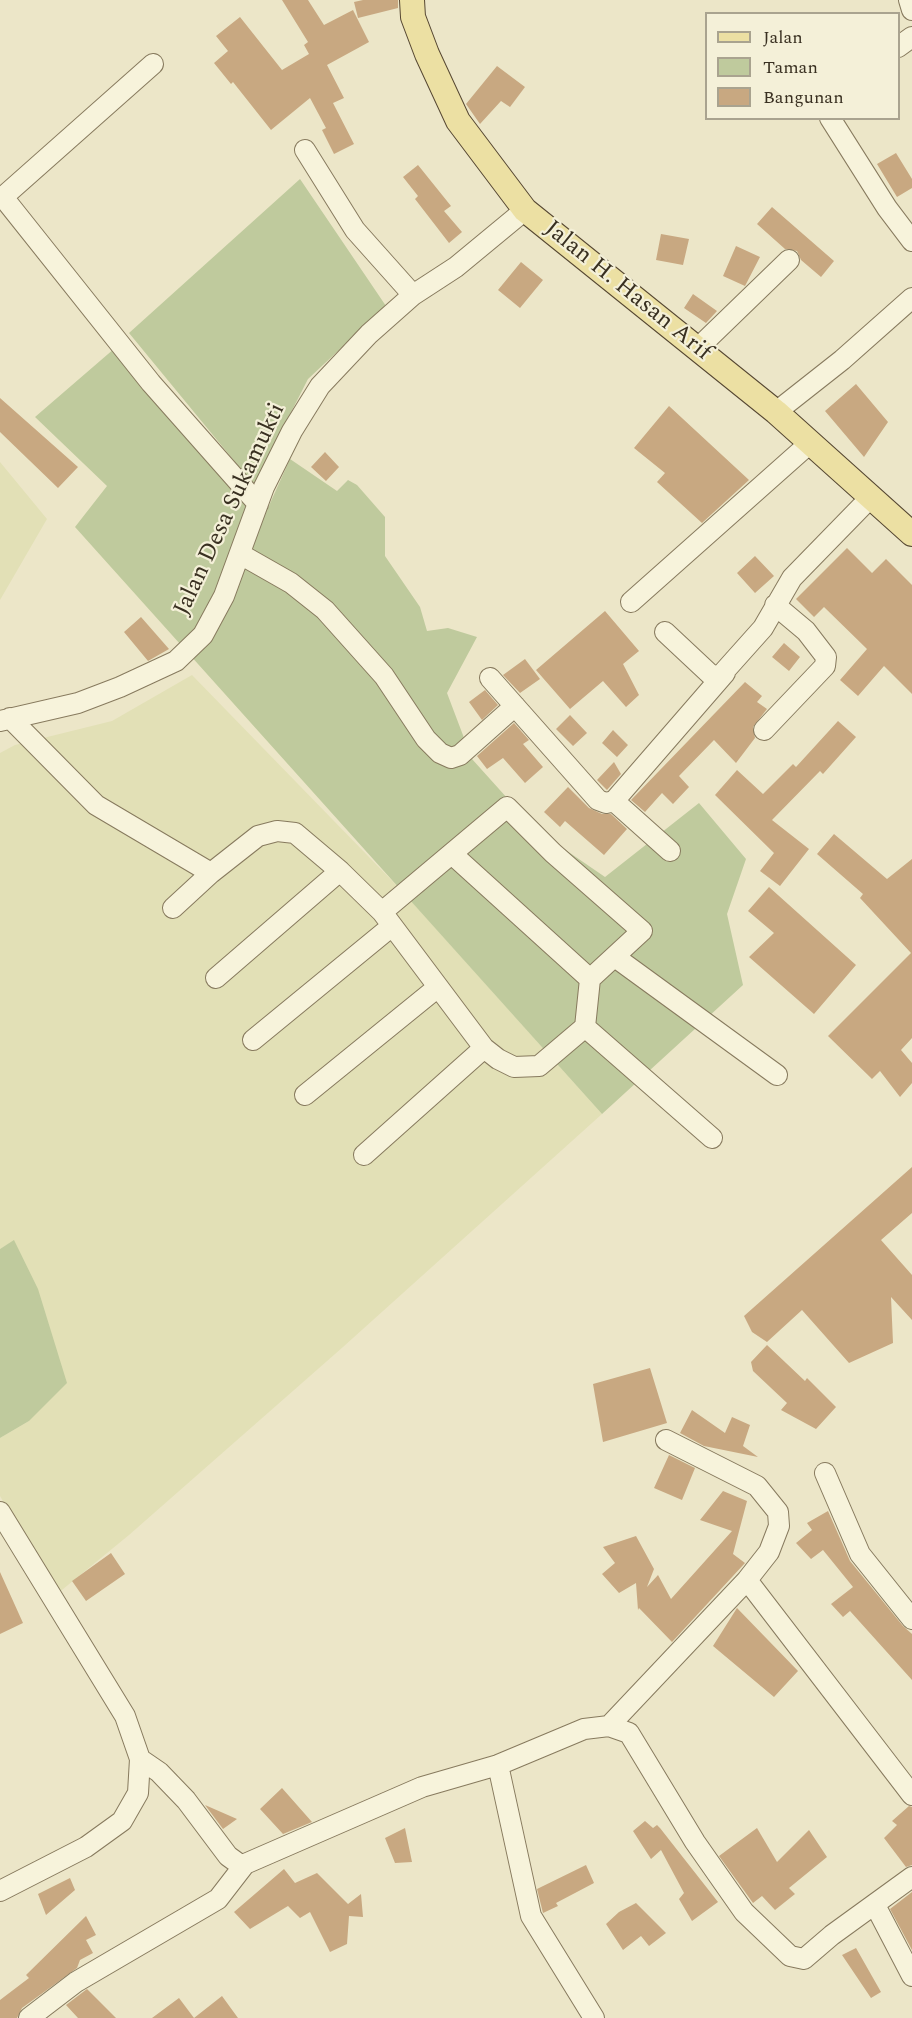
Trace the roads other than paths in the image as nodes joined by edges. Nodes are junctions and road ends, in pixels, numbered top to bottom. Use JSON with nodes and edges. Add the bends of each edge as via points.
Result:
{"nodes":[{"id":1,"x":412,"y":0,"type":"edge"},
{"id":2,"x":909,"y":0,"type":"edge"},
{"id":3,"x":912,"y":10,"type":"edge"},
{"id":4,"x":153,"y":64,"type":"dead end"},
{"id":5,"x":831,"y":120,"type":"edge"},
{"id":6,"x":305,"y":150,"type":"dead end"},
{"id":7,"x":525,"y":210,"type":"junction"},
{"id":8,"x":912,"y":241,"type":"edge"},
{"id":9,"x":789,"y":260,"type":"dead end"},
{"id":10,"x":413,"y":295,"type":"junction"},
{"id":11,"x":912,"y":298,"type":"edge"},
{"id":12,"x":697,"y":349,"type":"junction"},
{"id":13,"x":776,"y":412,"type":"junction"},
{"id":14,"x":810,"y":443,"type":"junction"},
{"id":15,"x":870,"y":498,"type":"junction"},
{"id":16,"x":258,"y":504,"type":"junction"},
{"id":17,"x":912,"y":534,"type":"edge"},
{"id":18,"x":240,"y":554,"type":"junction"},
{"id":19,"x":631,"y":602,"type":"dead end"},
{"id":20,"x":774,"y":605,"type":"junction"},
{"id":21,"x":664,"y":632,"type":"dead end"},
{"id":22,"x":725,"y":673,"type":"junction"},
{"id":23,"x":490,"y":678,"type":"dead end"},
{"id":24,"x":515,"y":706,"type":"junction"},
{"id":25,"x":3,"y":720,"type":"edge"},
{"id":26,"x":764,"y":730,"type":"dead end"},
{"id":27,"x":614,"y":801,"type":"junction"},
{"id":28,"x":670,"y":851,"type":"dead end"},
{"id":29,"x":452,"y":854,"type":"junction"},
{"id":30,"x":340,"y":871,"type":"junction"},
{"id":31,"x":211,"y":873,"type":"junction"},
{"id":32,"x":173,"y":908,"type":"dead end"},
{"id":33,"x":387,"y":919,"type":"junction"},
{"id":34,"x":615,"y":957,"type":"junction"},
{"id":35,"x":216,"y":978,"type":"dead end"},
{"id":36,"x":590,"y":980,"type":"junction"},
{"id":37,"x":438,"y":987,"type":"junction"},
{"id":38,"x":585,"y":1027,"type":"junction"},
{"id":39,"x":253,"y":1040,"type":"dead end"},
{"id":40,"x":484,"y":1048,"type":"junction"},
{"id":41,"x":777,"y":1075,"type":"dead end"},
{"id":42,"x":305,"y":1095,"type":"dead end"},
{"id":43,"x":712,"y":1138,"type":"dead end"},
{"id":44,"x":364,"y":1155,"type":"dead end"},
{"id":45,"x":666,"y":1440,"type":"dead end"},
{"id":46,"x":825,"y":1473,"type":"dead end"},
{"id":47,"x":0,"y":1512,"type":"edge"},
{"id":48,"x":747,"y":1580,"type":"junction"},
{"id":49,"x":912,"y":1619,"type":"edge"},
{"id":50,"x":609,"y":1726,"type":"junction"},
{"id":51,"x":140,"y":1759,"type":"junction"},
{"id":52,"x":498,"y":1765,"type":"junction"},
{"id":53,"x":912,"y":1796,"type":"edge"},
{"id":54,"x":245,"y":1864,"type":"junction"},
{"id":55,"x":912,"y":1877,"type":"edge"},
{"id":56,"x":0,"y":1891,"type":"edge"},
{"id":57,"x":875,"y":1905,"type":"junction"},
{"id":58,"x":912,"y":1976,"type":"edge"},
{"id":59,"x":29,"y":2018,"type":"edge"},
{"id":60,"x":594,"y":2018,"type":"edge"}],
"edges":[{"from":1,"to":7,"type":"main road","name":"Jalan H. Hasan Arif","via":[[413,17],[427,54],[458,121]]},
{"from":2,"to":3,"type":"street"},
{"from":4,"to":16,"type":"street","via":[[3,197],[151,383]]},
{"from":5,"to":8,"type":"street"},
{"from":6,"to":10,"type":"street","via":[[355,230]]},
{"from":7,"to":10,"type":"street","name":"Jalan Desa Sukamukti","via":[[456,267]]},
{"from":7,"to":12,"type":"main road","name":"Jalan H. Hasan Arif"},
{"from":9,"to":12,"type":"street"},
{"from":10,"to":16,"type":"street","name":"Jalan Desa Sukamukti","via":[[320,386],[292,431]]},
{"from":11,"to":13,"type":"street"},
{"from":12,"to":13,"type":"main road","name":"Jalan H. Hasan Arif"},
{"from":13,"to":14,"type":"main road","name":"Jalan H. Hasan Arif"},
{"from":14,"to":15,"type":"main road","name":"Jalan H. Hasan Arif"},
{"from":14,"to":19,"type":"street"},
{"from":15,"to":17,"type":"main road","name":"Jalan H. Hasan Arif"},
{"from":15,"to":20,"type":"street","via":[[792,578]]},
{"from":16,"to":18,"type":"street","name":"Jalan Desa Sukamukti"},
{"from":18,"to":24,"type":"street","via":[[291,583],[325,610],[384,676],[426,739],[440,753],[451,758],[460,755]]},
{"from":18,"to":25,"type":"street","name":"Jalan Desa Sukamukti","via":[[203,635],[176,661],[78,703]]},
{"from":20,"to":22,"type":"street","via":[[763,628]]},
{"from":20,"to":26,"type":"street","via":[[806,631],[826,657],[825,666]]},
{"from":21,"to":22,"type":"street","via":[[712,676]]},
{"from":22,"to":27,"type":"street"},
{"from":23,"to":24,"type":"street"},
{"from":24,"to":27,"type":"street","via":[[598,800]]},
{"from":25,"to":31,"type":"street","via":[[96,805]]},
{"from":27,"to":28,"type":"street"},
{"from":29,"to":33,"type":"street"},
{"from":29,"to":34,"type":"street","via":[[507,807],[642,931]]},
{"from":29,"to":36,"type":"street"},
{"from":30,"to":31,"type":"street","via":[[296,833],[277,831],[258,836]]},
{"from":30,"to":33,"type":"street"},
{"from":30,"to":35,"type":"street"},
{"from":31,"to":32,"type":"street"},
{"from":33,"to":37,"type":"street"},
{"from":33,"to":39,"type":"street"},
{"from":34,"to":36,"type":"street"},
{"from":34,"to":41,"type":"street"},
{"from":36,"to":38,"type":"street"},
{"from":37,"to":40,"type":"street"},
{"from":37,"to":42,"type":"street"},
{"from":38,"to":40,"type":"street","via":[[539,1066],[514,1067]]},
{"from":38,"to":43,"type":"street"},
{"from":40,"to":44,"type":"street"},
{"from":45,"to":48,"type":"street","via":[[757,1486],[778,1512],[779,1526],[769,1552]]},
{"from":46,"to":49,"type":"street","via":[[860,1554]]},
{"from":47,"to":51,"type":"street","via":[[125,1716]]},
{"from":48,"to":50,"type":"street"},
{"from":48,"to":53,"type":"street"},
{"from":50,"to":52,"type":"street","via":[[584,1730]]},
{"from":50,"to":57,"type":"street","via":[[629,1733],[695,1842],[744,1912],[790,1956],[804,1959]]},
{"from":51,"to":54,"type":"street","via":[[186,1800],[228,1856]]},
{"from":51,"to":56,"type":"street","via":[[138,1793],[122,1821],[86,1847]]},
{"from":52,"to":54,"type":"street","via":[[422,1787]]},
{"from":52,"to":60,"type":"street","via":[[531,1916]]},
{"from":54,"to":59,"type":"street","via":[[218,1899],[76,1982]]},
{"from":55,"to":57,"type":"street"},
{"from":57,"to":58,"type":"street"}]}
